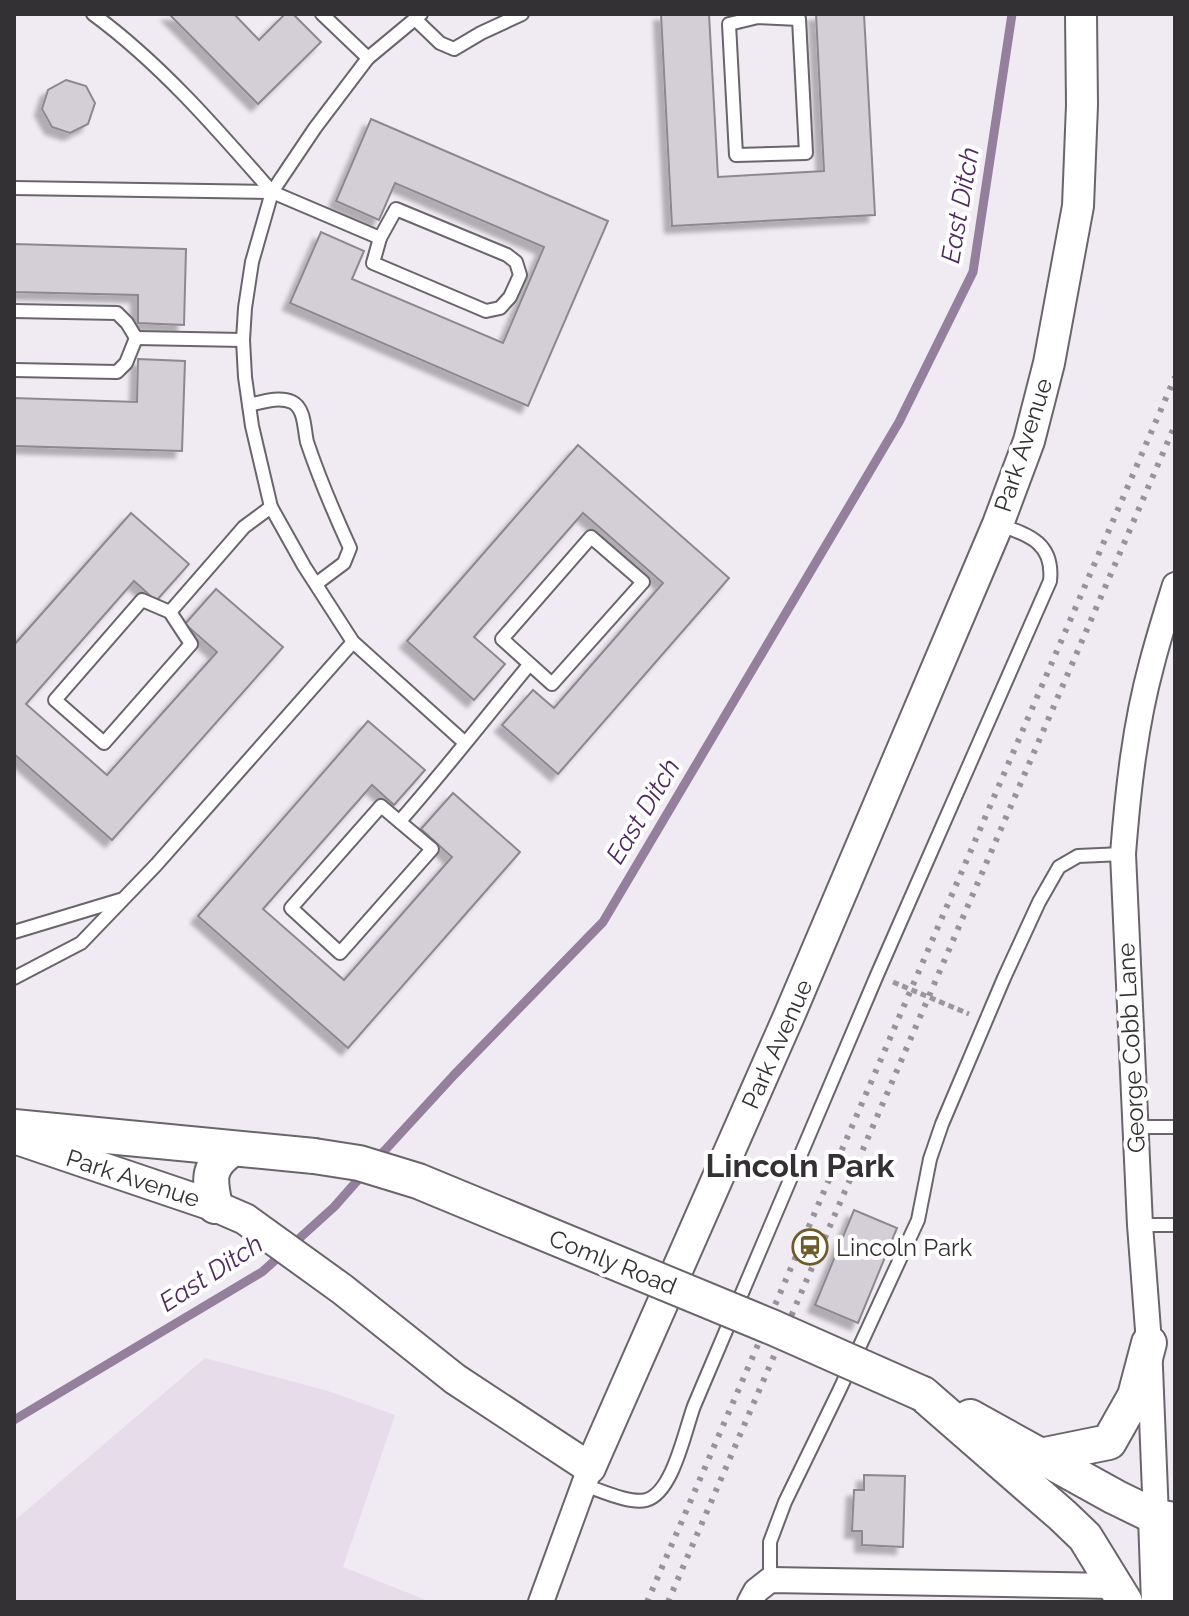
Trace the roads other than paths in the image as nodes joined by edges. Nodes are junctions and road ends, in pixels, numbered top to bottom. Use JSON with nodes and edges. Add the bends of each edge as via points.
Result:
{"nodes":[{"id":1,"x":93,"y":14,"type":"edge"},
{"id":2,"x":322,"y":14,"type":"edge"},
{"id":3,"x":522,"y":14,"type":"edge"},
{"id":4,"x":1081,"y":14,"type":"edge"},
{"id":5,"x":418,"y":16,"type":"edge"},
{"id":6,"x":758,"y":16,"type":"edge"},
{"id":7,"x":368,"y":58,"type":"junction"},
{"id":8,"x":14,"y":188,"type":"edge"},
{"id":9,"x":272,"y":192,"type":"junction"},
{"id":10,"x":380,"y":238,"type":"junction"},
{"id":11,"x":14,"y":311,"type":"edge"},
{"id":12,"x":136,"y":338,"type":"junction"},
{"id":13,"x":243,"y":340,"type":"junction"},
{"id":14,"x":14,"y":370,"type":"edge"},
{"id":15,"x":249,"y":405,"type":"junction"},
{"id":16,"x":271,"y":507,"type":"junction"},
{"id":17,"x":998,"y":524,"type":"junction"},
{"id":18,"x":316,"y":584,"type":"junction"},
{"id":19,"x":1175,"y":585,"type":"edge"},
{"id":20,"x":170,"y":612,"type":"junction"},
{"id":21,"x":353,"y":642,"type":"junction"},
{"id":22,"x":529,"y":665,"type":"junction"},
{"id":23,"x":464,"y":742,"type":"junction"},
{"id":24,"x":400,"y":821,"type":"junction"},
{"id":25,"x":1123,"y":854,"type":"junction"},
{"id":26,"x":123,"y":899,"type":"junction"},
{"id":27,"x":14,"y":932,"type":"edge"},
{"id":28,"x":14,"y":978,"type":"edge"},
{"id":29,"x":14,"y":1127,"type":"edge"},
{"id":30,"x":1135,"y":1127,"type":"junction"},
{"id":31,"x":1175,"y":1127,"type":"edge"},
{"id":32,"x":14,"y":1138,"type":"edge"},
{"id":33,"x":232,"y":1149,"type":"junction"},
{"id":34,"x":215,"y":1206,"type":"junction"},
{"id":35,"x":1140,"y":1225,"type":"junction"},
{"id":36,"x":1175,"y":1225,"type":"edge"},
{"id":37,"x":1149,"y":1343,"type":"junction"},
{"id":38,"x":923,"y":1394,"type":"junction"},
{"id":39,"x":1040,"y":1456,"type":"junction"},
{"id":40,"x":587,"y":1477,"type":"junction"},
{"id":41,"x":1165,"y":1518,"type":"edge"},
{"id":42,"x":770,"y":1580,"type":"junction"},
{"id":43,"x":1120,"y":1594,"type":"edge"},
{"id":44,"x":541,"y":1602,"type":"edge"},
{"id":45,"x":750,"y":1602,"type":"edge"},
{"id":46,"x":1159,"y":1602,"type":"edge"}],
"edges":[{"from":1,"to":9,"type":"lane","via":[[123,36],[210,122]]},
{"from":2,"to":7,"type":"lane"},
{"from":3,"to":5,"type":"lane","via":[[454,49],[440,43]]},
{"from":4,"to":17,"type":"street","name":"Park Avenue","via":[[1078,206],[1049,363],[1029,441]]},
{"from":5,"to":7,"type":"lane"},
{"from":6,"to":6,"type":"lane","via":[[729,24],[736,155],[806,153],[799,19]]},
{"from":7,"to":9,"type":"lane"},
{"from":8,"to":9,"type":"lane"},
{"from":9,"to":10,"type":"lane"},
{"from":9,"to":13,"type":"lane","via":[[252,262]]},
{"from":10,"to":10,"type":"lane","via":[[373,263],[486,311],[500,308],[520,275],[507,255],[396,209]]},
{"from":11,"to":12,"type":"lane","via":[[117,313]]},
{"from":12,"to":13,"type":"lane"},
{"from":12,"to":14,"type":"lane","via":[[117,372]]},
{"from":13,"to":15,"type":"lane"},
{"from":15,"to":16,"type":"lane"},
{"from":15,"to":18,"type":"lane","via":[[279,399],[301,409],[318,476],[350,548],[344,563]]},
{"from":16,"to":18,"type":"lane"},
{"from":16,"to":20,"type":"lane","via":[[244,527]]},
{"from":17,"to":40,"type":"street","name":"Park Avenue"},
{"from":17,"to":40,"type":"lane","via":[[1040,542],[1051,566],[1050,581],[694,1406],[679,1456],[667,1482],[645,1500],[629,1499]]},
{"from":18,"to":21,"type":"lane"},
{"from":19,"to":25,"type":"street","name":"George Cobb Lane","via":[[1140,718]]},
{"from":20,"to":20,"type":"lane","via":[[142,600],[55,700],[104,743],[191,644]]},
{"from":21,"to":23,"type":"lane"},
{"from":21,"to":26,"type":"lane"},
{"from":22,"to":22,"type":"lane","via":[[552,684],[643,582],[591,537],[502,639]]},
{"from":22,"to":23,"type":"lane"},
{"from":23,"to":24,"type":"lane"},
{"from":24,"to":24,"type":"lane","via":[[381,806],[291,908],[340,953],[432,849]]},
{"from":25,"to":30,"type":"street","name":"George Cobb Lane"},
{"from":25,"to":42,"type":"lane","via":[[1078,856],[1059,867],[1039,902],[942,1124],[918,1220],[785,1502],[770,1542]]},
{"from":26,"to":27,"type":"lane"},
{"from":26,"to":28,"type":"lane","via":[[81,943]]},
{"from":29,"to":33,"type":"main road","name":"Comly Road"},
{"from":30,"to":31,"type":"lane"},
{"from":30,"to":35,"type":"street","name":"George Cobb Lane"},
{"from":32,"to":34,"type":"street","name":"Park Avenue"},
{"from":33,"to":34,"type":"main road","via":[[220,1156],[209,1181]]},
{"from":33,"to":38,"type":"main road","name":"Comly Road","bridge":true,"via":[[359,1163],[418,1181]]},
{"from":34,"to":40,"type":"street","name":"Park Avenue","via":[[245,1219],[342,1289]]},
{"from":35,"to":36,"type":"lane"},
{"from":35,"to":37,"type":"street","name":"George Cobb Lane"},
{"from":37,"to":39,"type":"main road","via":[[1135,1396],[1109,1442]]},
{"from":37,"to":41,"type":"street","name":"George Cobb Lane"},
{"from":38,"to":39,"type":"main road","name":"Comly Road"},
{"from":38,"to":43,"type":"main road","via":[[1085,1537]]},
{"from":39,"to":41,"type":"main road","name":"Comly Road"},
{"from":40,"to":44,"type":"street"},
{"from":41,"to":46,"type":"main road"},
{"from":42,"to":43,"type":"street"},
{"from":42,"to":45,"type":"street"}]}
